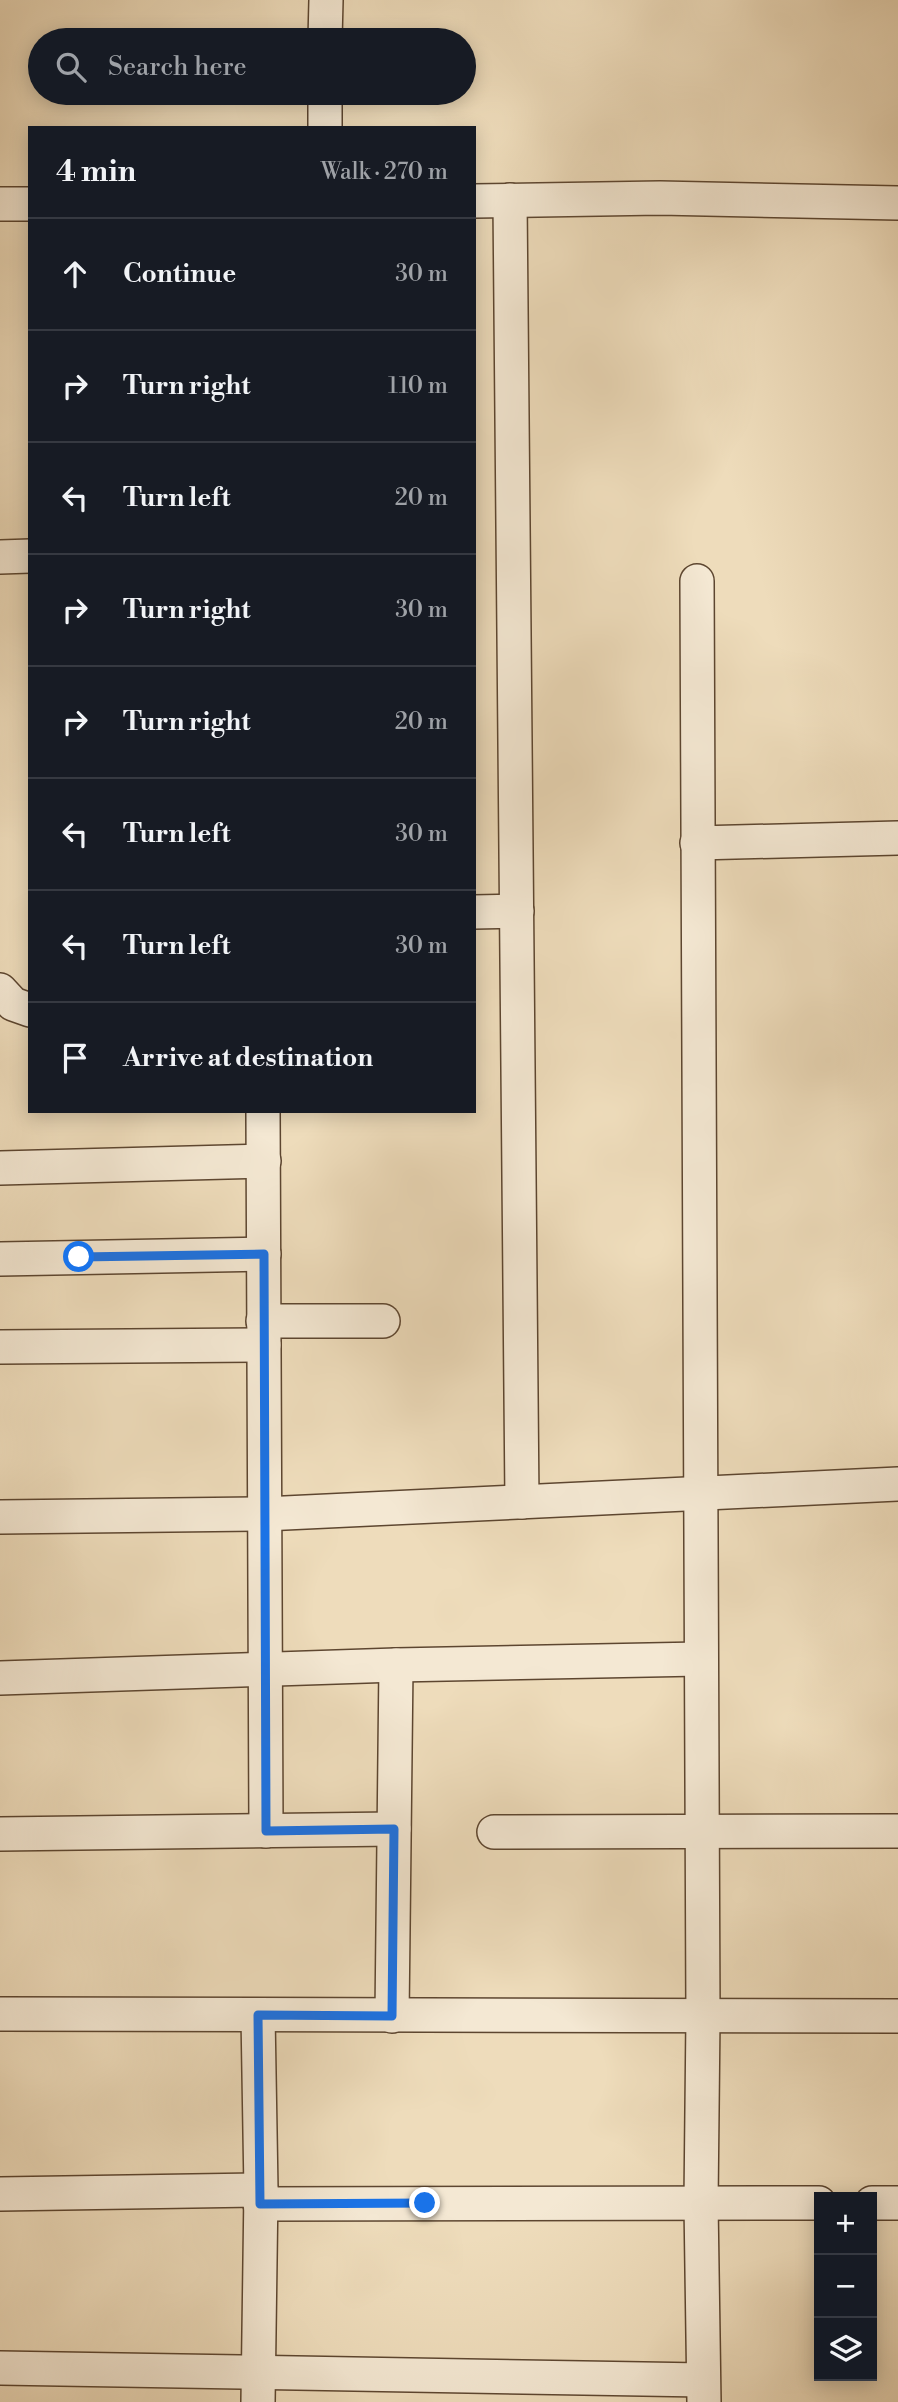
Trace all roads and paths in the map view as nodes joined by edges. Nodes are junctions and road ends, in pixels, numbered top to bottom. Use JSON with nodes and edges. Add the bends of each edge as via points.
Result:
{"nodes":[{"id":1,"x":326,"y":0,"type":"edge"},
{"id":2,"x":325,"y":28,"type":"edge"},
{"id":3,"x":325,"y":105,"type":"edge"},
{"id":4,"x":325,"y":126,"type":"edge"},
{"id":5,"x":510,"y":200,"type":"junction"},
{"id":6,"x":476,"y":201,"type":"edge"},
{"id":7,"x":898,"y":203,"type":"edge"},
{"id":8,"x":0,"y":204,"type":"edge"},
{"id":9,"x":28,"y":204,"type":"edge"},
{"id":10,"x":28,"y":556,"type":"edge"},
{"id":11,"x":0,"y":557,"type":"edge"},
{"id":12,"x":697,"y":581,"type":"dead end"},
{"id":13,"x":898,"y":838,"type":"edge"},
{"id":14,"x":696,"y":843,"type":"junction"},
{"id":15,"x":517,"y":911,"type":"junction"},
{"id":16,"x":476,"y":912,"type":"edge"},
{"id":17,"x":0,"y":990,"type":"edge"},
{"id":18,"x":28,"y":1009,"type":"edge"},
{"id":19,"x":263,"y":1113,"type":"edge"},
{"id":20,"x":264,"y":1161,"type":"junction"},
{"id":21,"x":0,"y":1168,"type":"edge"},
{"id":22,"x":264,"y":1254,"type":"junction"},
{"id":23,"x":0,"y":1259,"type":"edge"},
{"id":24,"x":383,"y":1321,"type":"dead end"},
{"id":25,"x":264,"y":1333,"type":"junction"},
{"id":26,"x":0,"y":1347,"type":"edge"},
{"id":27,"x":898,"y":1484,"type":"edge"},
{"id":28,"x":700,"y":1494,"type":"junction"},
{"id":29,"x":522,"y":1502,"type":"junction"},
{"id":30,"x":264,"y":1514,"type":"junction"},
{"id":31,"x":0,"y":1517,"type":"edge"},
{"id":32,"x":701,"y":1659,"type":"junction"},
{"id":33,"x":396,"y":1665,"type":"junction"},
{"id":34,"x":264,"y":1670,"type":"junction"},
{"id":35,"x":0,"y":1678,"type":"edge"},
{"id":36,"x":394,"y":1829,"type":"junction"},
{"id":37,"x":266,"y":1831,"type":"junction"},
{"id":38,"x":898,"y":1831,"type":"edge"},
{"id":39,"x":494,"y":1832,"type":"dead end"},
{"id":40,"x":702,"y":1832,"type":"junction"},
{"id":41,"x":0,"y":1834,"type":"edge"},
{"id":42,"x":0,"y":2014,"type":"edge"},
{"id":43,"x":258,"y":2015,"type":"junction"},
{"id":44,"x":392,"y":2016,"type":"junction"},
{"id":45,"x":898,"y":2016,"type":"edge"},
{"id":46,"x":703,"y":2017,"type":"junction"},
{"id":47,"x":0,"y":2194,"type":"edge"},
{"id":48,"x":260,"y":2197,"type":"junction"},
{"id":49,"x":701,"y":2203,"type":"junction"},
{"id":50,"x":814,"y":2203,"type":"edge"},
{"id":51,"x":877,"y":2203,"type":"edge"},
{"id":52,"x":898,"y":2203,"type":"edge"},
{"id":53,"x":0,"y":2368,"type":"edge"},
{"id":54,"x":258,"y":2387,"type":"edge"},
{"id":55,"x":487,"y":2389,"type":"edge"},
{"id":56,"x":704,"y":2391,"type":"edge"}],
"edges":[{"from":1,"to":2,"type":"street"},
{"from":3,"to":4,"type":"street"},
{"from":5,"to":6,"type":"street"},
{"from":5,"to":7,"type":"street"},
{"from":5,"to":15,"type":"street"},
{"from":8,"to":9,"type":"street"},
{"from":10,"to":11,"type":"street"},
{"from":12,"to":14,"type":"street"},
{"from":13,"to":14,"type":"street"},
{"from":14,"to":28,"type":"street"},
{"from":15,"to":16,"type":"street"},
{"from":15,"to":29,"type":"street"},
{"from":17,"to":18,"type":"street","via":[[13,1004]]},
{"from":19,"to":20,"type":"street"},
{"from":20,"to":21,"type":"street"},
{"from":20,"to":22,"type":"street"},
{"from":22,"to":23,"type":"street"},
{"from":22,"to":25,"type":"street"},
{"from":24,"to":25,"type":"street"},
{"from":25,"to":26,"type":"street"},
{"from":25,"to":30,"type":"street"},
{"from":27,"to":28,"type":"street"},
{"from":28,"to":29,"type":"street"},
{"from":28,"to":32,"type":"street"},
{"from":29,"to":30,"type":"street"},
{"from":30,"to":31,"type":"street"},
{"from":30,"to":34,"type":"street"},
{"from":32,"to":33,"type":"street"},
{"from":32,"to":40,"type":"street"},
{"from":33,"to":34,"type":"street"},
{"from":33,"to":36,"type":"street"},
{"from":34,"to":35,"type":"street"},
{"from":34,"to":37,"type":"street"},
{"from":36,"to":37,"type":"street"},
{"from":36,"to":44,"type":"street"},
{"from":37,"to":41,"type":"street"},
{"from":38,"to":40,"type":"street"},
{"from":39,"to":40,"type":"street"},
{"from":40,"to":46,"type":"street"},
{"from":42,"to":43,"type":"street"},
{"from":43,"to":44,"type":"street"},
{"from":43,"to":48,"type":"street"},
{"from":44,"to":46,"type":"street"},
{"from":45,"to":46,"type":"street"},
{"from":46,"to":49,"type":"street"},
{"from":47,"to":48,"type":"street"},
{"from":48,"to":49,"type":"street"},
{"from":48,"to":54,"type":"street"},
{"from":49,"to":50,"type":"street"},
{"from":49,"to":56,"type":"street"},
{"from":51,"to":52,"type":"street"},
{"from":53,"to":54,"type":"street"},
{"from":54,"to":55,"type":"street"},
{"from":55,"to":56,"type":"street"}]}
